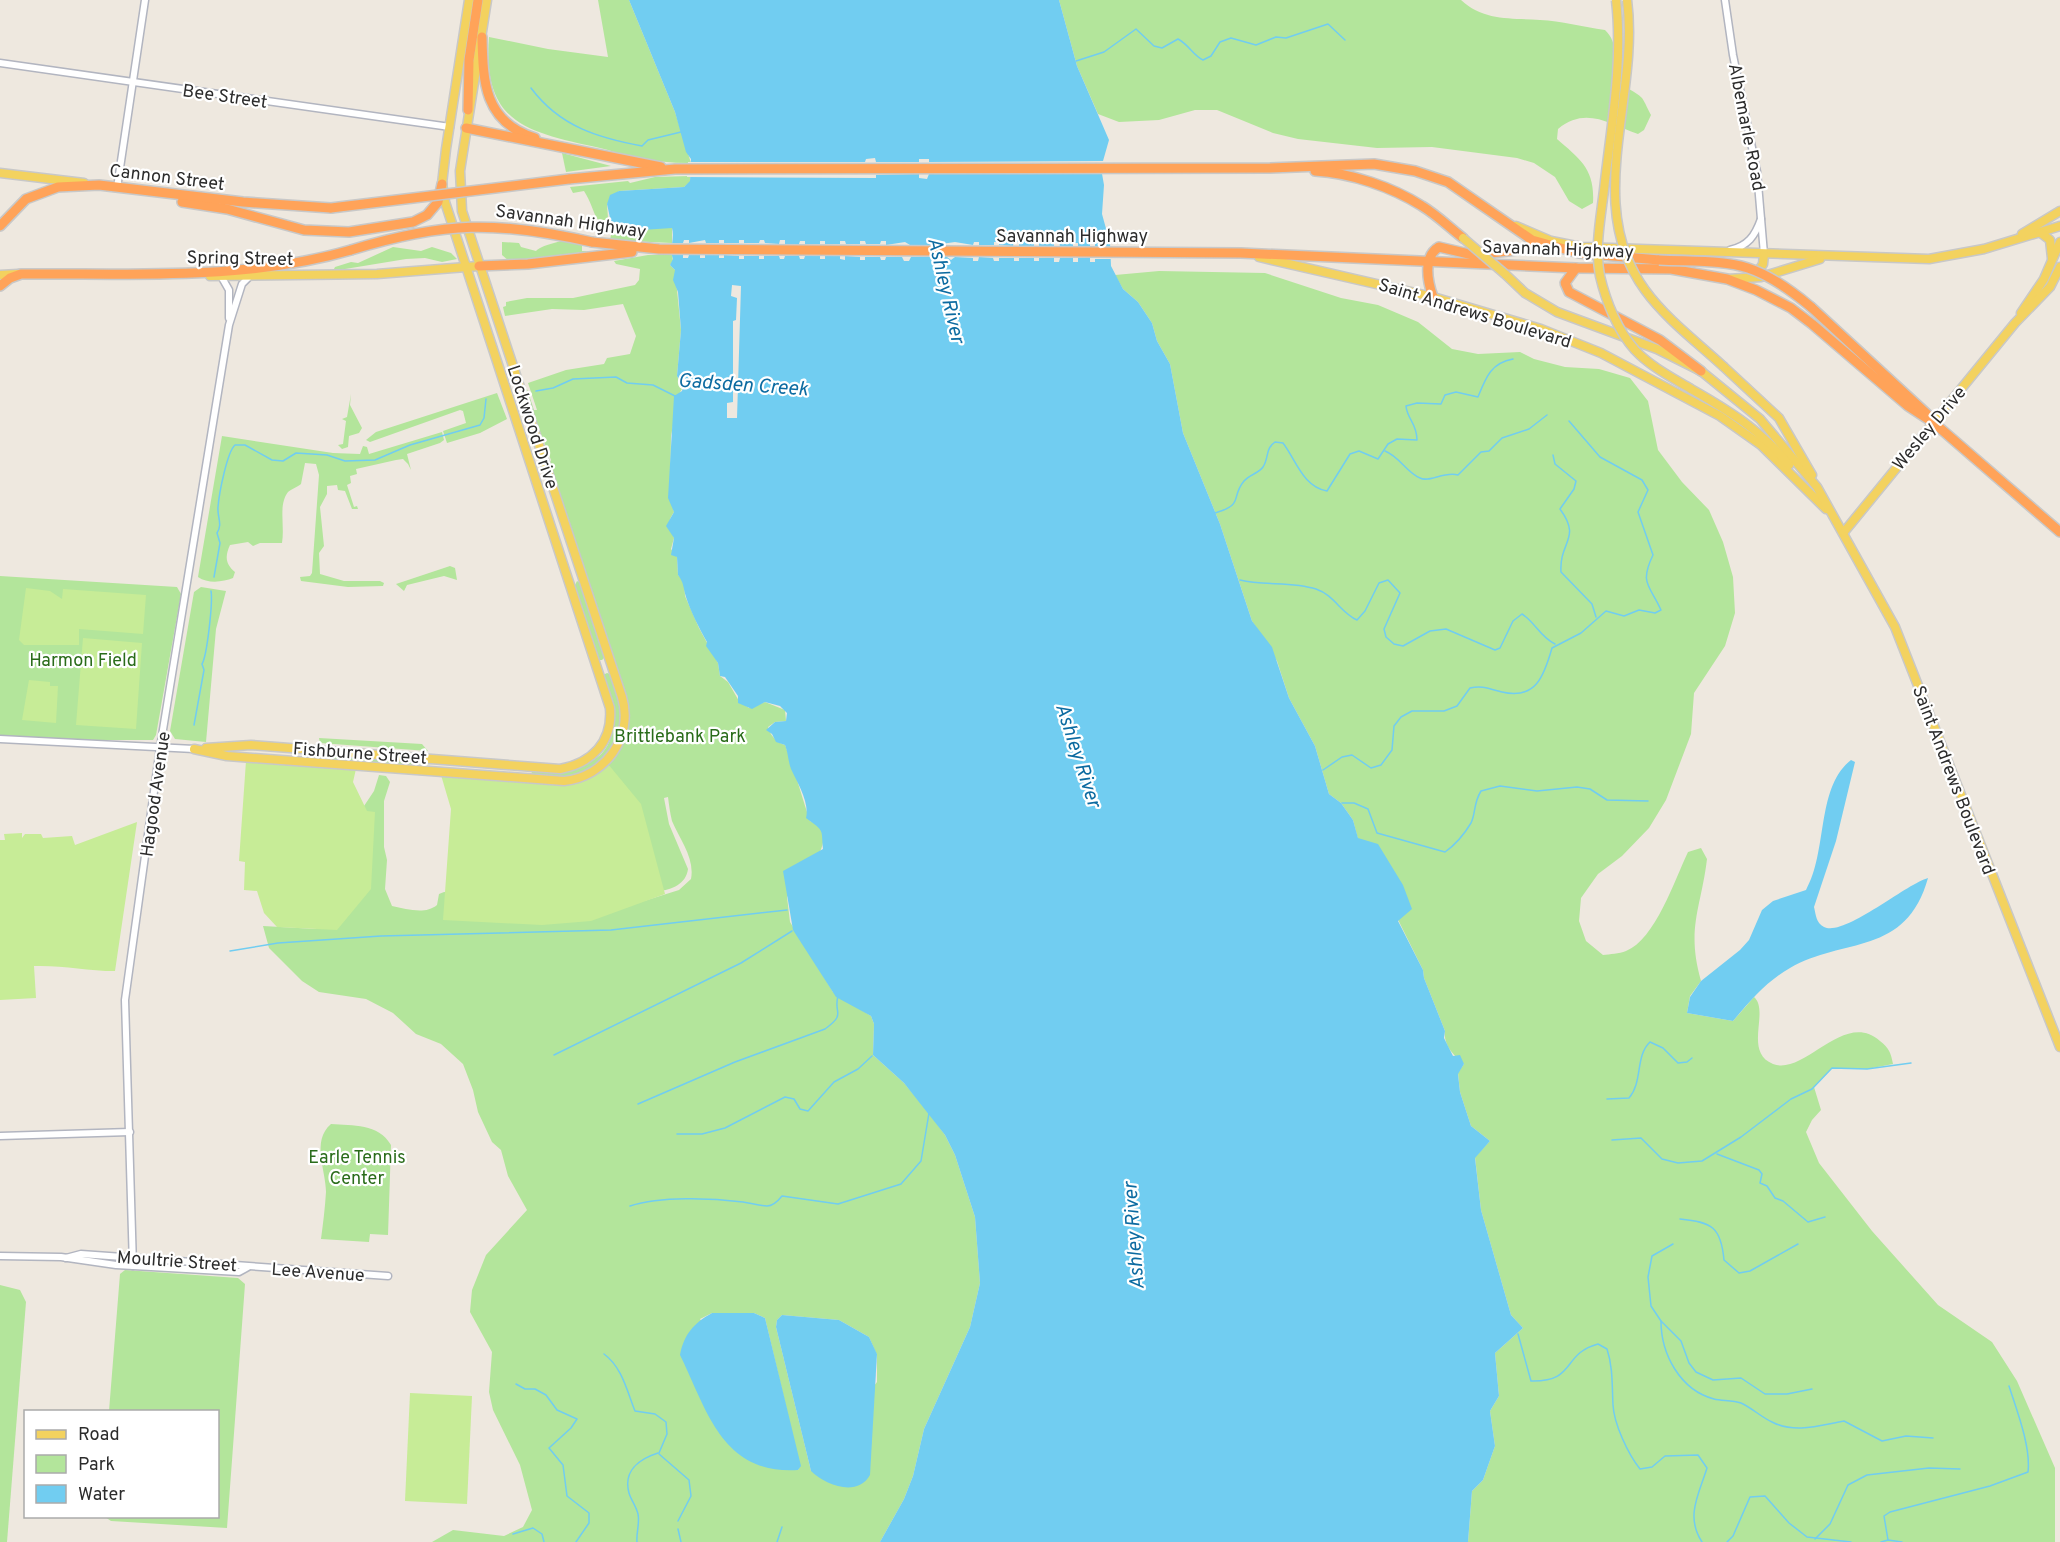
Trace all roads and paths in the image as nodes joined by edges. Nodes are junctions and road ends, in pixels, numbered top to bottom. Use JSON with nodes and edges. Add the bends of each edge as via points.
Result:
{"nodes":[{"id":1,"x":145,"y":0,"type":"edge"},
{"id":2,"x":469,"y":0,"type":"edge"},
{"id":3,"x":478,"y":0,"type":"edge"},
{"id":4,"x":487,"y":0,"type":"edge"},
{"id":5,"x":1616,"y":0,"type":"edge"},
{"id":6,"x":1627,"y":0,"type":"edge"},
{"id":7,"x":1725,"y":0,"type":"edge"},
{"id":8,"x":482,"y":37,"type":"junction"},
{"id":9,"x":461,"y":55,"type":"junction"},
{"id":10,"x":0,"y":63,"type":"edge"},
{"id":11,"x":134,"y":83,"type":"junction"},
{"id":12,"x":468,"y":110,"type":"junction"},
{"id":13,"x":450,"y":127,"type":"junction"},
{"id":14,"x":466,"y":128,"type":"junction"},
{"id":15,"x":560,"y":146,"type":"junction"},
{"id":16,"x":1270,"y":168,"type":"junction"},
{"id":17,"x":677,"y":169,"type":"junction"},
{"id":18,"x":0,"y":173,"type":"edge"},
{"id":19,"x":442,"y":184,"type":"junction"},
{"id":20,"x":99,"y":185,"type":"junction"},
{"id":21,"x":117,"y":188,"type":"junction"},
{"id":22,"x":161,"y":194,"type":"junction"},
{"id":23,"x":331,"y":208,"type":"joint"},
{"id":24,"x":2060,"y":211,"type":"edge"},
{"id":25,"x":1762,"y":216,"type":"junction"},
{"id":26,"x":1499,"y":219,"type":"junction"},
{"id":27,"x":0,"y":226,"type":"edge"},
{"id":28,"x":2060,"y":226,"type":"edge"},
{"id":29,"x":2041,"y":233,"type":"junction"},
{"id":30,"x":1463,"y":238,"type":"joint"},
{"id":31,"x":2009,"y":241,"type":"junction"},
{"id":32,"x":2060,"y":242,"type":"edge"},
{"id":33,"x":1554,"y":247,"type":"junction"},
{"id":34,"x":659,"y":249,"type":"junction"},
{"id":35,"x":1723,"y":252,"type":"junction"},
{"id":36,"x":1241,"y":253,"type":"junction"},
{"id":37,"x":1764,"y":254,"type":"junction"},
{"id":38,"x":1829,"y":257,"type":"junction"},
{"id":39,"x":1430,"y":261,"type":"junction"},
{"id":40,"x":479,"y":266,"type":"junction"},
{"id":41,"x":2056,"y":266,"type":"edge"},
{"id":42,"x":464,"y":267,"type":"junction"},
{"id":43,"x":1576,"y":268,"type":"junction"},
{"id":44,"x":168,"y":273,"type":"junction"},
{"id":45,"x":0,"y":274,"type":"edge"},
{"id":46,"x":21,"y":274,"type":"junction"},
{"id":47,"x":221,"y":276,"type":"junction"},
{"id":48,"x":250,"y":276,"type":"junction"},
{"id":49,"x":1753,"y":278,"type":"junction"},
{"id":50,"x":1726,"y":279,"type":"junction"},
{"id":51,"x":0,"y":286,"type":"edge"},
{"id":52,"x":1433,"y":297,"type":"junction"},
{"id":53,"x":490,"y":301,"type":"junction"},
{"id":54,"x":478,"y":304,"type":"junction"},
{"id":55,"x":229,"y":325,"type":"junction"},
{"id":56,"x":1701,"y":372,"type":"junction"},
{"id":57,"x":518,"y":381,"type":"junction"},
{"id":58,"x":504,"y":385,"type":"junction"},
{"id":59,"x":1934,"y":423,"type":"junction"},
{"id":60,"x":543,"y":456,"type":"junction"},
{"id":61,"x":529,"y":460,"type":"junction"},
{"id":62,"x":1803,"y":485,"type":"junction"},
{"id":63,"x":1817,"y":487,"type":"junction"},
{"id":64,"x":563,"y":519,"type":"junction"},
{"id":65,"x":1836,"y":519,"type":"junction"},
{"id":66,"x":549,"y":523,"type":"junction"},
{"id":67,"x":1844,"y":532,"type":"junction"},
{"id":68,"x":2060,"y":532,"type":"edge"},
{"id":69,"x":582,"y":576,"type":"junction"},
{"id":70,"x":568,"y":580,"type":"junction"},
{"id":71,"x":612,"y":665,"type":"junction"},
{"id":72,"x":597,"y":669,"type":"junction"},
{"id":73,"x":0,"y":739,"type":"edge"},
{"id":74,"x":160,"y":748,"type":"junction"},
{"id":75,"x":194,"y":749,"type":"junction"},
{"id":76,"x":302,"y":749,"type":"junction"},
{"id":77,"x":448,"y":760,"type":"junction"},
{"id":78,"x":301,"y":761,"type":"junction"},
{"id":79,"x":526,"y":766,"type":"junction"},
{"id":80,"x":454,"y":772,"type":"junction"},
{"id":81,"x":525,"y":778,"type":"junction"},
{"id":82,"x":2060,"y":1047,"type":"edge"},
{"id":83,"x":130,"y":1132,"type":"junction"},
{"id":84,"x":0,"y":1136,"type":"edge"},
{"id":85,"x":0,"y":1256,"type":"edge"},
{"id":86,"x":66,"y":1258,"type":"junction"},
{"id":87,"x":133,"y":1258,"type":"junction"},
{"id":88,"x":133,"y":1266,"type":"junction"},
{"id":89,"x":248,"y":1267,"type":"junction"},
{"id":90,"x":388,"y":1276,"type":"dead end"}],
"edges":[{"from":1,"to":11,"type":"street"},
{"from":2,"to":9,"type":"main road","name":"Lockwood Drive"},
{"from":3,"to":12,"type":"highway","via":[[469,60]]},
{"from":4,"to":8,"type":"main road","name":"Lockwood Drive"},
{"from":5,"to":62,"type":"main road","bridge":true,"via":[[1619,48],[1599,230],[1600,276],[1610,307],[1622,332],[1653,366],[1748,423],[1768,440]]},
{"from":6,"to":63,"type":"main road","bridge":true,"via":[[1629,50],[1614,191],[1617,229],[1624,253],[1646,293],[1779,418]]},
{"from":7,"to":25,"type":"street","name":"Albemarle Road"},
{"from":8,"to":12,"type":"main road","name":"Lockwood Drive"},
{"from":8,"to":15,"type":"highway","via":[[485,86],[495,109],[521,133]]},
{"from":9,"to":12,"type":"main road","via":[[459,108],[464,113]]},
{"from":9,"to":13,"type":"main road","name":"Lockwood Drive"},
{"from":10,"to":11,"type":"street","name":"Bee Street"},
{"from":11,"to":13,"type":"street","name":"Bee Street"},
{"from":11,"to":21,"type":"street"},
{"from":12,"to":14,"type":"main road","name":"Lockwood Drive"},
{"from":13,"to":14,"type":"main road"},
{"from":13,"to":19,"type":"main road","name":"Lockwood Drive"},
{"from":14,"to":15,"type":"highway"},
{"from":14,"to":40,"type":"main road","name":"Lockwood Drive","via":[[460,171],[462,211]]},
{"from":15,"to":17,"type":"highway"},
{"from":16,"to":17,"type":"highway","name":"Savannah Highway"},
{"from":16,"to":26,"type":"highway","name":"Savannah Highway","via":[[1374,164],[1416,171],[1448,182]]},
{"from":16,"to":30,"type":"highway","via":[[1322,171],[1385,188],[1423,206]]},
{"from":17,"to":23,"type":"highway","name":"Savannah Highway","bridge":true},
{"from":18,"to":20,"type":"main road","name":"Cannon Street"},
{"from":19,"to":22,"type":"highway","via":[[438,202],[427,215],[413,222],[349,232],[297,228],[227,209],[170,200]]},
{"from":19,"to":42,"type":"main road","name":"Lockwood Drive"},
{"from":20,"to":21,"type":"highway","name":"Cannon Street"},
{"from":20,"to":27,"type":"highway","via":[[47,190],[26,199]]},
{"from":21,"to":22,"type":"highway","name":"Cannon Street"},
{"from":22,"to":23,"type":"highway","name":"Cannon Street"},
{"from":24,"to":31,"type":"main road"},
{"from":25,"to":35,"type":"street","via":[[1751,240]]},
{"from":25,"to":37,"type":"street","name":"Albemarle Road"},
{"from":26,"to":33,"type":"highway","name":"Savannah Highway","via":[[1532,240]]},
{"from":26,"to":35,"type":"main road","via":[[1551,241],[1581,247]]},
{"from":28,"to":29,"type":"main road"},
{"from":29,"to":31,"type":"main road"},
{"from":29,"to":41,"type":"main road","via":[[2050,240]]},
{"from":30,"to":56,"type":"main road","name":"Saint Andrews Boulevard","bridge":true,"via":[[1525,293],[1557,312],[1657,349]]},
{"from":31,"to":38,"type":"main road","via":[[1929,259]]},
{"from":32,"to":41,"type":"main road","name":"Wesley Drive"},
{"from":33,"to":39,"type":"highway","via":[[1473,255],[1439,247]]},
{"from":33,"to":59,"type":"highway","name":"Savannah Highway","bridge":true,"via":[[1579,253],[1743,265],[1775,278],[1916,401]]},
{"from":34,"to":36,"type":"highway","name":"Savannah Highway"},
{"from":34,"to":40,"type":"highway"},
{"from":34,"to":44,"type":"highway","name":"Savannah Highway","bridge":true,"via":[[592,242],[520,228],[472,225],[414,232],[291,265]]},
{"from":35,"to":37,"type":"main road"},
{"from":36,"to":39,"type":"highway","name":"Savannah Highway"},
{"from":36,"to":52,"type":"main road","name":"Saint Andrews Boulevard"},
{"from":37,"to":38,"type":"main road"},
{"from":37,"to":49,"type":"main road","via":[[1763,264]]},
{"from":38,"to":49,"type":"main road"},
{"from":39,"to":43,"type":"highway","name":"Savannah Highway"},
{"from":39,"to":52,"type":"highway","via":[[1427,277]]},
{"from":40,"to":42,"type":"main road","name":"Spring Street"},
{"from":40,"to":53,"type":"main road","name":"Lockwood Drive"},
{"from":41,"to":59,"type":"main road","name":"Wesley Drive"},
{"from":42,"to":48,"type":"main road","name":"Spring Street","via":[[377,274]]},
{"from":42,"to":54,"type":"main road","name":"Lockwood Drive"},
{"from":43,"to":50,"type":"highway","name":"Savannah Highway","via":[[1671,269]]},
{"from":43,"to":56,"type":"highway","via":[[1565,283],[1569,292],[1660,340]]},
{"from":44,"to":46,"type":"highway","name":"Spring Street"},
{"from":44,"to":47,"type":"main road","name":"Spring Street"},
{"from":45,"to":46,"type":"main road","name":"Spring Street"},
{"from":46,"to":51,"type":"highway"},
{"from":47,"to":48,"type":"main road","name":"Spring Street"},
{"from":47,"to":55,"type":"street","name":"Hagood Avenue","via":[[229,290]]},
{"from":48,"to":55,"type":"street","name":"Hagood Avenue","via":[[242,285]]},
{"from":49,"to":50,"type":"main road"},
{"from":50,"to":59,"type":"highway","name":"Savannah Highway","via":[[1791,309]]},
{"from":52,"to":62,"type":"main road","name":"Saint Andrews Boulevard","via":[[1541,329],[1601,353],[1720,416],[1761,445]]},
{"from":53,"to":54,"type":"main road"},
{"from":53,"to":57,"type":"main road","name":"Lockwood Drive"},
{"from":54,"to":58,"type":"main road","name":"Lockwood Drive"},
{"from":55,"to":74,"type":"street","name":"Hagood Avenue"},
{"from":56,"to":63,"type":"main road","name":"Saint Andrews Boulevard","via":[[1760,419]]},
{"from":57,"to":58,"type":"main road"},
{"from":57,"to":60,"type":"main road","name":"Lockwood Drive"},
{"from":58,"to":61,"type":"main road","name":"Lockwood Drive"},
{"from":59,"to":67,"type":"main road","name":"Wesley Drive"},
{"from":59,"to":68,"type":"highway","name":"Savannah Highway"},
{"from":60,"to":61,"type":"main road"},
{"from":60,"to":64,"type":"main road","name":"Lockwood Drive"},
{"from":61,"to":66,"type":"main road","name":"Lockwood Drive"},
{"from":62,"to":65,"type":"main road","name":"Saint Andrews Boulevard"},
{"from":63,"to":65,"type":"main road","name":"Saint Andrews Boulevard"},
{"from":64,"to":66,"type":"main road"},
{"from":64,"to":69,"type":"main road","name":"Lockwood Drive"},
{"from":65,"to":67,"type":"main road","name":"Saint Andrews Boulevard"},
{"from":66,"to":70,"type":"main road","name":"Lockwood Drive"},
{"from":67,"to":82,"type":"main road","name":"Saint Andrews Boulevard","via":[[1895,627]]},
{"from":69,"to":70,"type":"main road"},
{"from":69,"to":71,"type":"main road","name":"Lockwood Drive"},
{"from":70,"to":72,"type":"main road","name":"Lockwood Drive"},
{"from":71,"to":72,"type":"main road"},
{"from":71,"to":81,"type":"main road","name":"Lockwood Drive","via":[[625,716],[610,758],[591,773],[573,780]]},
{"from":72,"to":79,"type":"main road","name":"Lockwood Drive","via":[[610,717],[608,734],[599,749],[575,766]]},
{"from":73,"to":74,"type":"street","name":"Fishburne Street"},
{"from":74,"to":75,"type":"street","name":"Fishburne Street"},
{"from":74,"to":83,"type":"street","name":"Hagood Avenue","via":[[125,1000]]},
{"from":75,"to":76,"type":"main road","name":"Fishburne Street","via":[[251,745]]},
{"from":75,"to":78,"type":"main road","name":"Fishburne Street","via":[[227,756]]},
{"from":76,"to":77,"type":"main road","name":"Fishburne Street"},
{"from":76,"to":78,"type":"main road"},
{"from":77,"to":79,"type":"main road","name":"Fishburne Street"},
{"from":77,"to":80,"type":"main road"},
{"from":78,"to":80,"type":"main road","name":"Fishburne Street"},
{"from":79,"to":81,"type":"main road"},
{"from":80,"to":81,"type":"main road","name":"Fishburne Street"},
{"from":83,"to":84,"type":"street"},
{"from":83,"to":87,"type":"street","name":"Hagood Avenue"},
{"from":85,"to":86,"type":"street","name":"Moultrie Street"},
{"from":86,"to":87,"type":"street","name":"Moultrie Street","via":[[81,1254]]},
{"from":86,"to":88,"type":"street","name":"Moultrie Street"},
{"from":87,"to":88,"type":"street","name":"Hagood Avenue"},
{"from":87,"to":89,"type":"street","name":"Moultrie Street"},
{"from":88,"to":89,"type":"street","name":"Moultrie Street","via":[[239,1272]]},
{"from":89,"to":90,"type":"street","name":"Lee Avenue"}]}
